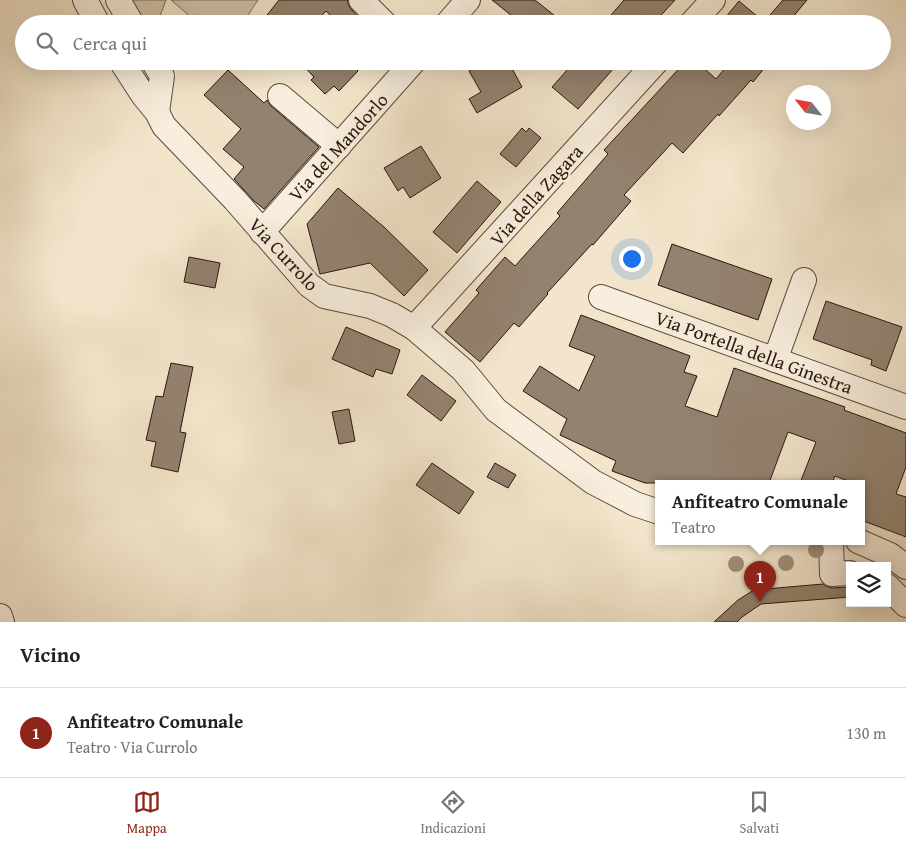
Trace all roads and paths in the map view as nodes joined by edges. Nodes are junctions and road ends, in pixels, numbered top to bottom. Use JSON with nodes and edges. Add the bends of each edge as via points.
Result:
{"nodes":[{"id":1,"x":85,"y":0,"type":"edge"},
{"id":2,"x":118,"y":0,"type":"edge"},
{"id":3,"x":361,"y":0,"type":"edge"},
{"id":4,"x":468,"y":0,"type":"edge"},
{"id":5,"x":713,"y":0,"type":"edge"},
{"id":6,"x":93,"y":15,"type":"edge"},
{"id":7,"x":127,"y":15,"type":"edge"},
{"id":8,"x":376,"y":15,"type":"edge"},
{"id":9,"x":455,"y":15,"type":"edge"},
{"id":10,"x":699,"y":15,"type":"edge"},
{"id":11,"x":127,"y":70,"type":"edge"},
{"id":12,"x":158,"y":70,"type":"edge"},
{"id":13,"x":406,"y":70,"type":"edge"},
{"id":14,"x":649,"y":70,"type":"edge"},
{"id":15,"x":280,"y":96,"type":"dead end"},
{"id":16,"x":157,"y":112,"type":"junction"},
{"id":17,"x":339,"y":146,"type":"junction"},
{"id":18,"x":262,"y":232,"type":"junction"},
{"id":19,"x":804,"y":280,"type":"dead end"},
{"id":20,"x":601,"y":297,"type":"dead end"},
{"id":21,"x":414,"y":328,"type":"junction"},
{"id":22,"x":775,"y":360,"type":"junction"},
{"id":23,"x":906,"y":407,"type":"edge"},
{"id":24,"x":655,"y":511,"type":"edge"},
{"id":25,"x":865,"y":544,"type":"edge"},
{"id":26,"x":831,"y":545,"type":"edge"},
{"id":27,"x":901,"y":560,"type":"edge"},
{"id":28,"x":846,"y":573,"type":"edge"},
{"id":29,"x":891,"y":590,"type":"edge"},
{"id":30,"x":906,"y":605,"type":"edge"},
{"id":31,"x":0,"y":616,"type":"edge"},
{"id":32,"x":2,"y":622,"type":"edge"}],
"edges":[{"from":1,"to":6,"type":"street"},
{"from":2,"to":7,"type":"street"},
{"from":3,"to":8,"type":"street"},
{"from":4,"to":9,"type":"street"},
{"from":5,"to":10,"type":"street"},
{"from":11,"to":16,"type":"street","name":"Via Currolo"},
{"from":12,"to":16,"type":"street","via":[[162,76]]},
{"from":13,"to":17,"type":"street","name":"Via del Mandorlo"},
{"from":14,"to":21,"type":"street","name":"Via della Zagara"},
{"from":15,"to":17,"type":"street"},
{"from":16,"to":18,"type":"street","name":"Via Currolo","via":[[164,126],[223,186]]},
{"from":17,"to":18,"type":"street","name":"Via del Mandorlo"},
{"from":18,"to":21,"type":"street","name":"Via Currolo","via":[[309,285],[324,296],[370,306]]},
{"from":19,"to":22,"type":"street"},
{"from":20,"to":22,"type":"street","name":"Via Portella della Ginestra"},
{"from":21,"to":24,"type":"street","name":"Via Currolo","via":[[463,370],[496,410],[594,482]]},
{"from":22,"to":23,"type":"street","name":"Via Portella della Ginestra"},
{"from":25,"to":27,"type":"street"},
{"from":26,"to":28,"type":"street","via":[[832,574]]},
{"from":29,"to":30,"type":"street"},
{"from":31,"to":32,"type":"street"}]}
